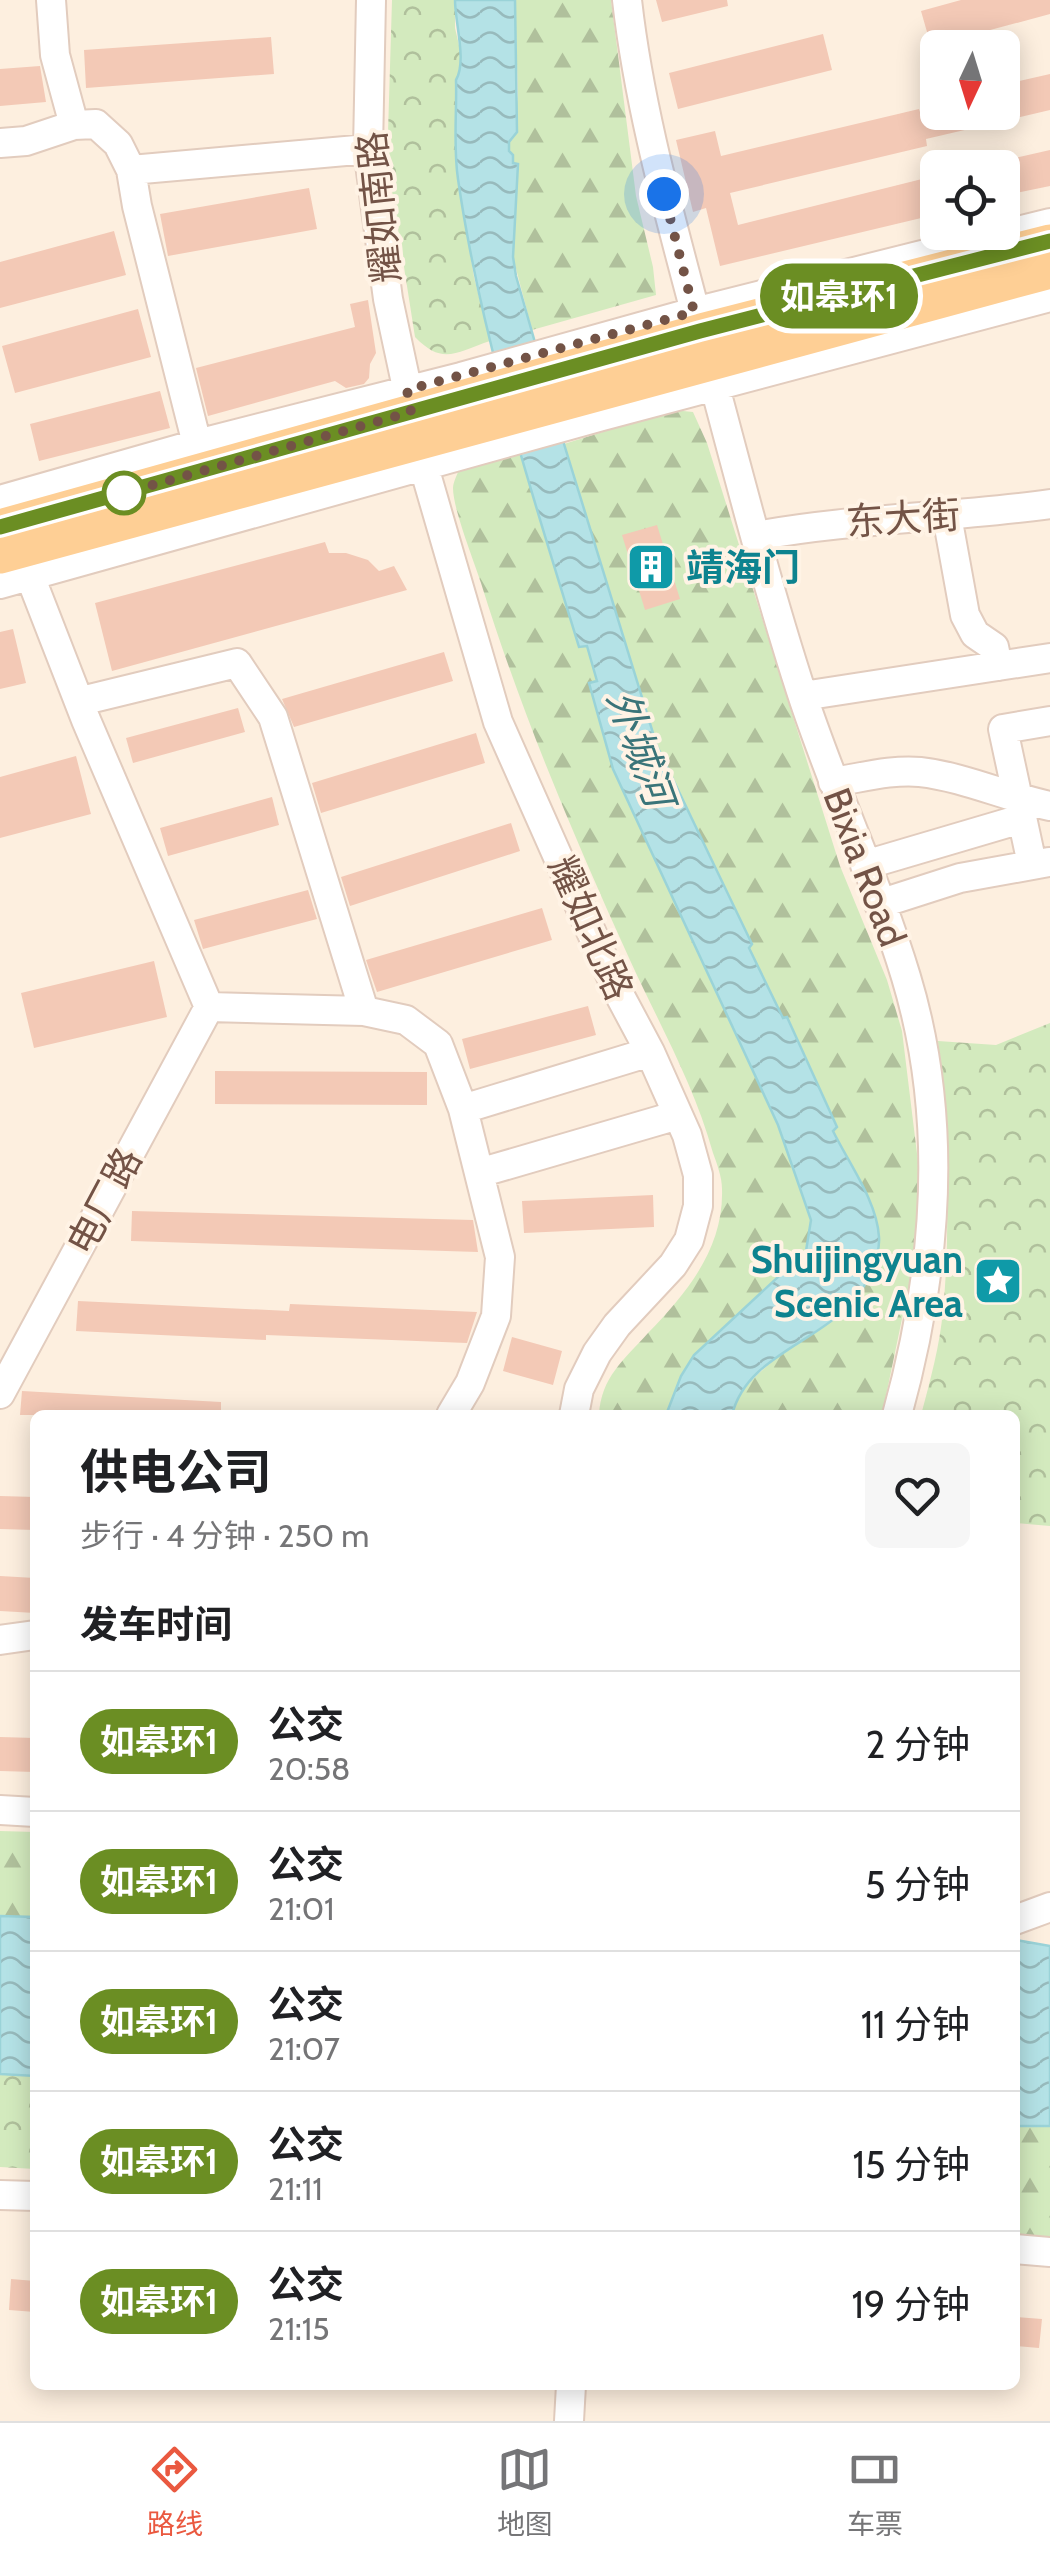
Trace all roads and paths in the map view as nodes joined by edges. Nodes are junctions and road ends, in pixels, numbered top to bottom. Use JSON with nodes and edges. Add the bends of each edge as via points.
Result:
{"nodes":[{"id":1,"x":51,"y":0,"type":"edge"},
{"id":2,"x":372,"y":0,"type":"edge"},
{"id":3,"x":627,"y":0,"type":"edge"},
{"id":4,"x":74,"y":126,"type":"junction"},
{"id":5,"x":0,"y":143,"type":"edge"},
{"id":6,"x":368,"y":149,"type":"junction"},
{"id":7,"x":131,"y":170,"type":"junction"},
{"id":8,"x":1050,"y":224,"type":"edge"},
{"id":9,"x":1050,"y":242,"type":"edge"},
{"id":10,"x":1050,"y":271,"type":"edge"},
{"id":11,"x":1050,"y":297,"type":"edge"},
{"id":12,"x":704,"y":348,"type":"junction"},
{"id":13,"x":593,"y":379,"type":"junction"},
{"id":14,"x":472,"y":413,"type":"junction"},
{"id":15,"x":415,"y":428,"type":"junction"},
{"id":16,"x":196,"y":444,"type":"junction"},
{"id":17,"x":0,"y":500,"type":"edge"},
{"id":18,"x":1050,"y":504,"type":"edge"},
{"id":19,"x":948,"y":516,"type":"junction"},
{"id":20,"x":0,"y":527,"type":"edge"},
{"id":21,"x":756,"y":536,"type":"junction"},
{"id":22,"x":0,"y":556,"type":"edge"},
{"id":23,"x":30,"y":576,"type":"junction"},
{"id":24,"x":0,"y":584,"type":"edge"},
{"id":25,"x":1050,"y":658,"type":"edge"},
{"id":26,"x":998,"y":666,"type":"junction"},
{"id":27,"x":803,"y":696,"type":"junction"},
{"id":28,"x":81,"y":701,"type":"junction"},
{"id":29,"x":1050,"y":721,"type":"edge"},
{"id":30,"x":833,"y":782,"type":"junction"},
{"id":31,"x":1050,"y":806,"type":"edge"},
{"id":32,"x":1018,"y":808,"type":"junction"},
{"id":33,"x":1041,"y":863,"type":"edge"},
{"id":34,"x":866,"y":865,"type":"junction"},
{"id":35,"x":879,"y":904,"type":"junction"},
{"id":36,"x":209,"y":1007,"type":"junction"},
{"id":37,"x":364,"y":1010,"type":"junction"},
{"id":38,"x":650,"y":1052,"type":"junction"},
{"id":39,"x":463,"y":1109,"type":"junction"},
{"id":40,"x":678,"y":1115,"type":"junction"},
{"id":41,"x":478,"y":1173,"type":"junction"},
{"id":42,"x":0,"y":1394,"type":"edge"},
{"id":43,"x":454,"y":1410,"type":"edge"},
{"id":44,"x":575,"y":1410,"type":"edge"},
{"id":45,"x":898,"y":1410,"type":"edge"},
{"id":46,"x":30,"y":1635,"type":"edge"},
{"id":47,"x":0,"y":1640,"type":"edge"},
{"id":48,"x":0,"y":1810,"type":"edge"},
{"id":49,"x":30,"y":1812,"type":"edge"},
{"id":50,"x":1020,"y":1895,"type":"edge"},
{"id":51,"x":1050,"y":1904,"type":"edge"},
{"id":52,"x":1020,"y":1918,"type":"edge"},
{"id":53,"x":0,"y":2195,"type":"edge"},
{"id":54,"x":30,"y":2196,"type":"edge"},
{"id":55,"x":1020,"y":2250,"type":"edge"},
{"id":56,"x":1050,"y":2252,"type":"edge"},
{"id":57,"x":571,"y":2390,"type":"edge"},
{"id":58,"x":568,"y":2421,"type":"edge"}],
"edges":[{"from":1,"to":4,"type":"street","via":[[54,55]]},
{"from":2,"to":6,"type":"street","name":"耀如南路"},
{"from":3,"to":12,"type":"street","name":"Bixia Road","via":[[643,106]]},
{"from":4,"to":5,"type":"street"},
{"from":4,"to":7,"type":"street","via":[[96,124],[118,144]]},
{"from":6,"to":7,"type":"street"},
{"from":6,"to":15,"type":"street","name":"耀如南路","via":[[388,299]]},
{"from":7,"to":16,"type":"street"},
{"from":8,"to":12,"type":"street"},
{"from":9,"to":12,"type":"main road"},
{"from":10,"to":12,"type":"main road"},
{"from":11,"to":12,"type":"street"},
{"from":12,"to":13,"type":"main road"},
{"from":12,"to":13,"type":"street"},
{"from":12,"to":21,"type":"street","name":"Bixia Road"},
{"from":13,"to":14,"type":"main road"},
{"from":13,"to":14,"type":"street"},
{"from":14,"to":15,"type":"main road"},
{"from":14,"to":15,"type":"street"},
{"from":15,"to":16,"type":"street"},
{"from":15,"to":20,"type":"main road"},
{"from":15,"to":22,"type":"main road"},
{"from":15,"to":23,"type":"street"},
{"from":15,"to":38,"type":"street","name":"耀如北路","via":[[498,722]]},
{"from":16,"to":17,"type":"street"},
{"from":18,"to":19,"type":"street","name":"东大街"},
{"from":19,"to":21,"type":"street","name":"东大街","via":[[822,523]]},
{"from":19,"to":26,"type":"street","via":[[965,615],[994,647]]},
{"from":21,"to":27,"type":"street","name":"Bixia Road"},
{"from":23,"to":24,"type":"street"},
{"from":23,"to":28,"type":"street"},
{"from":25,"to":26,"type":"street"},
{"from":26,"to":27,"type":"street"},
{"from":27,"to":30,"type":"street","name":"Bixia Road"},
{"from":28,"to":36,"type":"street"},
{"from":28,"to":37,"type":"street","via":[[237,663],[272,717]]},
{"from":29,"to":32,"type":"street","via":[[1004,729]]},
{"from":30,"to":32,"type":"street","via":[[916,771],[976,782]]},
{"from":30,"to":34,"type":"street","name":"Bixia Road"},
{"from":31,"to":32,"type":"street"},
{"from":32,"to":33,"type":"street"},
{"from":32,"to":34,"type":"street"},
{"from":33,"to":35,"type":"street","via":[[960,878]]},
{"from":34,"to":35,"type":"street","name":"Bixia Road"},
{"from":35,"to":45,"type":"street","name":"Bixia Road","via":[[906,976],[934,1126],[932,1232]]},
{"from":36,"to":37,"type":"street"},
{"from":36,"to":42,"type":"street","name":"电厂路"},
{"from":37,"to":39,"type":"street","via":[[406,1020],[438,1044]]},
{"from":38,"to":39,"type":"street"},
{"from":38,"to":40,"type":"street","name":"耀如北路"},
{"from":39,"to":41,"type":"street"},
{"from":40,"to":41,"type":"street"},
{"from":40,"to":44,"type":"street","name":"耀如北路","via":[[698,1175],[690,1240],[597,1353]]},
{"from":41,"to":43,"type":"street","via":[[500,1257],[496,1316]]},
{"from":46,"to":47,"type":"street"},
{"from":48,"to":49,"type":"street"},
{"from":50,"to":51,"type":"street"},
{"from":51,"to":52,"type":"street"},
{"from":53,"to":54,"type":"street"},
{"from":55,"to":56,"type":"street"},
{"from":57,"to":58,"type":"street"}]}
